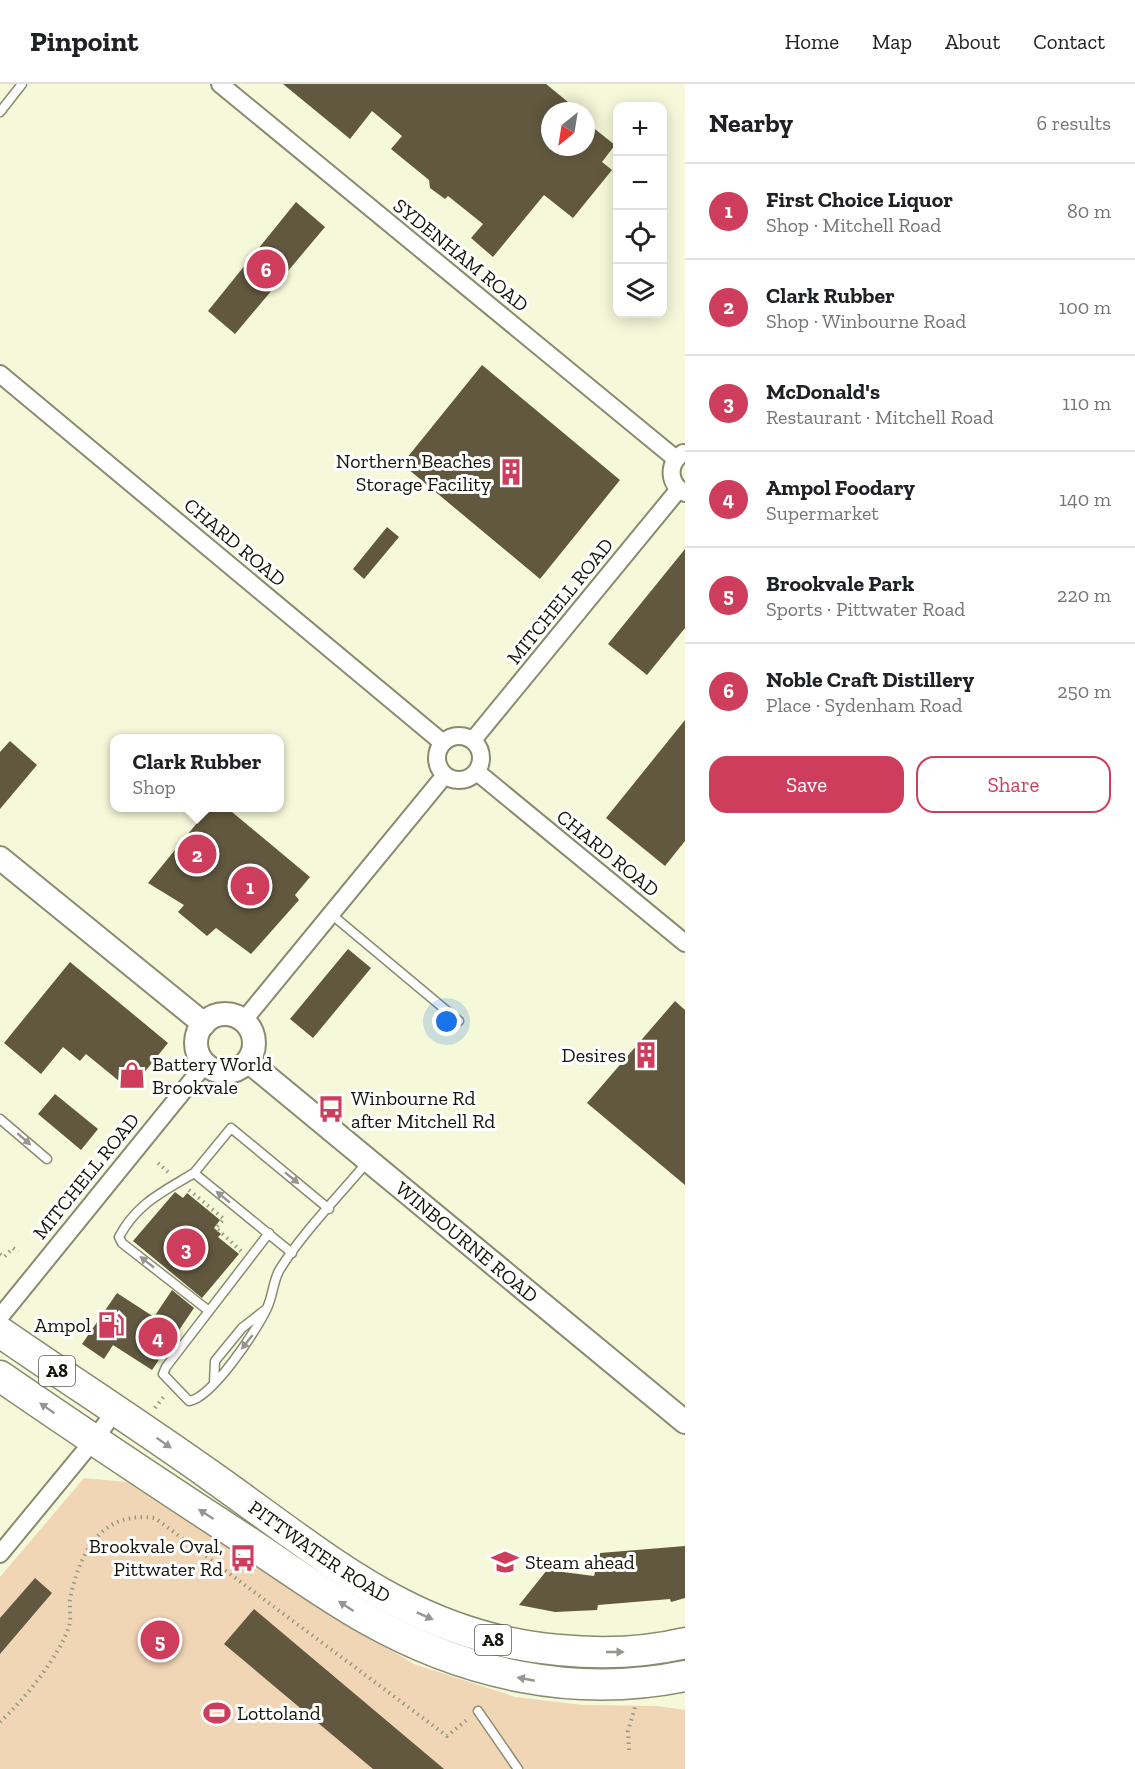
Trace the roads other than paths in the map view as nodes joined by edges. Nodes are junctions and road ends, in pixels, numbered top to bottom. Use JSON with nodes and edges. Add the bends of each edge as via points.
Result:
{"nodes":[{"id":1,"x":22,"y":84,"type":"edge"},
{"id":2,"x":220,"y":84,"type":"edge"},
{"id":3,"x":0,"y":112,"type":"edge"},
{"id":4,"x":0,"y":374,"type":"edge"},
{"id":5,"x":681,"y":456,"type":"edge"},
{"id":6,"x":682,"y":491,"type":"edge"},
{"id":7,"x":473,"y":740,"type":"junction"},
{"id":8,"x":443,"y":743,"type":"junction"},
{"id":9,"x":477,"y":772,"type":"junction"},
{"id":10,"x":445,"y":775,"type":"junction"},
{"id":11,"x":0,"y":858,"type":"edge"},
{"id":12,"x":331,"y":914,"type":"junction"},
{"id":13,"x":685,"y":943,"type":"edge"},
{"id":14,"x":244,"y":1020,"type":"junction"},
{"id":15,"x":459,"y":1021,"type":"dead end"},
{"id":16,"x":204,"y":1024,"type":"junction"},
{"id":17,"x":248,"y":1061,"type":"junction"},
{"id":18,"x":206,"y":1063,"type":"junction"},
{"id":19,"x":0,"y":1119,"type":"edge"},
{"id":20,"x":47,"y":1160,"type":"dead end"},
{"id":21,"x":368,"y":1160,"type":"junction"},
{"id":22,"x":194,"y":1173,"type":"junction"},
{"id":23,"x":329,"y":1209,"type":"junction"},
{"id":24,"x":269,"y":1233,"type":"junction"},
{"id":25,"x":292,"y":1253,"type":"junction"},
{"id":26,"x":267,"y":1308,"type":"junction"},
{"id":27,"x":210,"y":1311,"type":"junction"},
{"id":28,"x":0,"y":1317,"type":"edge"},
{"id":29,"x":0,"y":1332,"type":"edge"},
{"id":30,"x":0,"y":1376,"type":"edge"},
{"id":31,"x":214,"y":1383,"type":"junction"},
{"id":32,"x":116,"y":1410,"type":"junction"},
{"id":33,"x":685,"y":1422,"type":"edge"},
{"id":34,"x":93,"y":1441,"type":"junction"},
{"id":35,"x":0,"y":1554,"type":"edge"},
{"id":36,"x":685,"y":1642,"type":"edge"},
{"id":37,"x":685,"y":1676,"type":"edge"},
{"id":38,"x":478,"y":1711,"type":"road end"},
{"id":39,"x":518,"y":1769,"type":"edge"}],
"edges":[{"from":1,"to":3,"type":"lane"},
{"from":2,"to":5,"type":"street","name":"SYDENHAM ROAD"},
{"from":4,"to":8,"type":"street","name":"CHARD ROAD"},
{"from":5,"to":6,"type":"street","via":[[671,473]]},
{"from":6,"to":7,"type":"street","name":"MITCHELL ROAD"},
{"from":7,"to":8,"type":"street","via":[[457,735]]},
{"from":7,"to":9,"type":"street","via":[[482,757]]},
{"from":8,"to":10,"type":"street","via":[[437,759]]},
{"from":9,"to":10,"type":"street","via":[[462,780]]},
{"from":9,"to":13,"type":"street","name":"CHARD ROAD"},
{"from":10,"to":12,"type":"street"},
{"from":11,"to":16,"type":"main road"},
{"from":12,"to":14,"type":"street"},
{"from":12,"to":15,"type":"lane"},
{"from":14,"to":16,"type":"main road","via":[[219,1014]]},
{"from":14,"to":17,"type":"main road","via":[[253,1035]]},
{"from":16,"to":18,"type":"main road","via":[[196,1044]]},
{"from":17,"to":18,"type":"main road","via":[[232,1071]]},
{"from":17,"to":21,"type":"main road","name":"WINBOURNE ROAD"},
{"from":18,"to":28,"type":"street","name":"MITCHELL ROAD"},
{"from":19,"to":20,"type":"lane","one_way":true},
{"from":21,"to":23,"type":"lane"},
{"from":21,"to":33,"type":"main road","name":"WINBOURNE ROAD"},
{"from":22,"to":23,"type":"lane","one_way":true,"via":[[231,1128]]},
{"from":24,"to":22,"type":"lane","one_way":true},
{"from":27,"to":22,"type":"lane","one_way":true,"via":[[119,1237],[153,1195]]},
{"from":23,"to":25,"type":"lane"},
{"from":24,"to":25,"type":"lane"},
{"from":24,"to":27,"type":"lane"},
{"from":25,"to":26,"type":"lane","via":[[279,1270]]},
{"from":26,"to":31,"type":"lane","one_way":true,"via":[[252,1336]]},
{"from":26,"to":31,"type":"lane","via":[[242,1328],[215,1361]]},
{"from":27,"to":31,"type":"lane","via":[[163,1374],[189,1401],[196,1400]]},
{"from":29,"to":32,"type":"highway","name":"PITTWATER ROAD","number":"A8"},
{"from":34,"to":30,"type":"highway","name":"PITTWATER ROAD","number":"A8","one_way":true},
{"from":32,"to":34,"type":"street"},
{"from":32,"to":36,"type":"highway","name":"PITTWATER ROAD","number":"A8","one_way":true,"via":[[320,1555],[386,1597],[441,1624],[508,1644],[576,1652],[656,1650]]},
{"from":34,"to":35,"type":"street"},
{"from":37,"to":34,"type":"highway","name":"PITTWATER ROAD","number":"A8","one_way":true,"via":[[632,1685],[584,1686],[520,1678],[428,1648],[367,1619]]},
{"from":38,"to":39,"type":"lane"}]}
